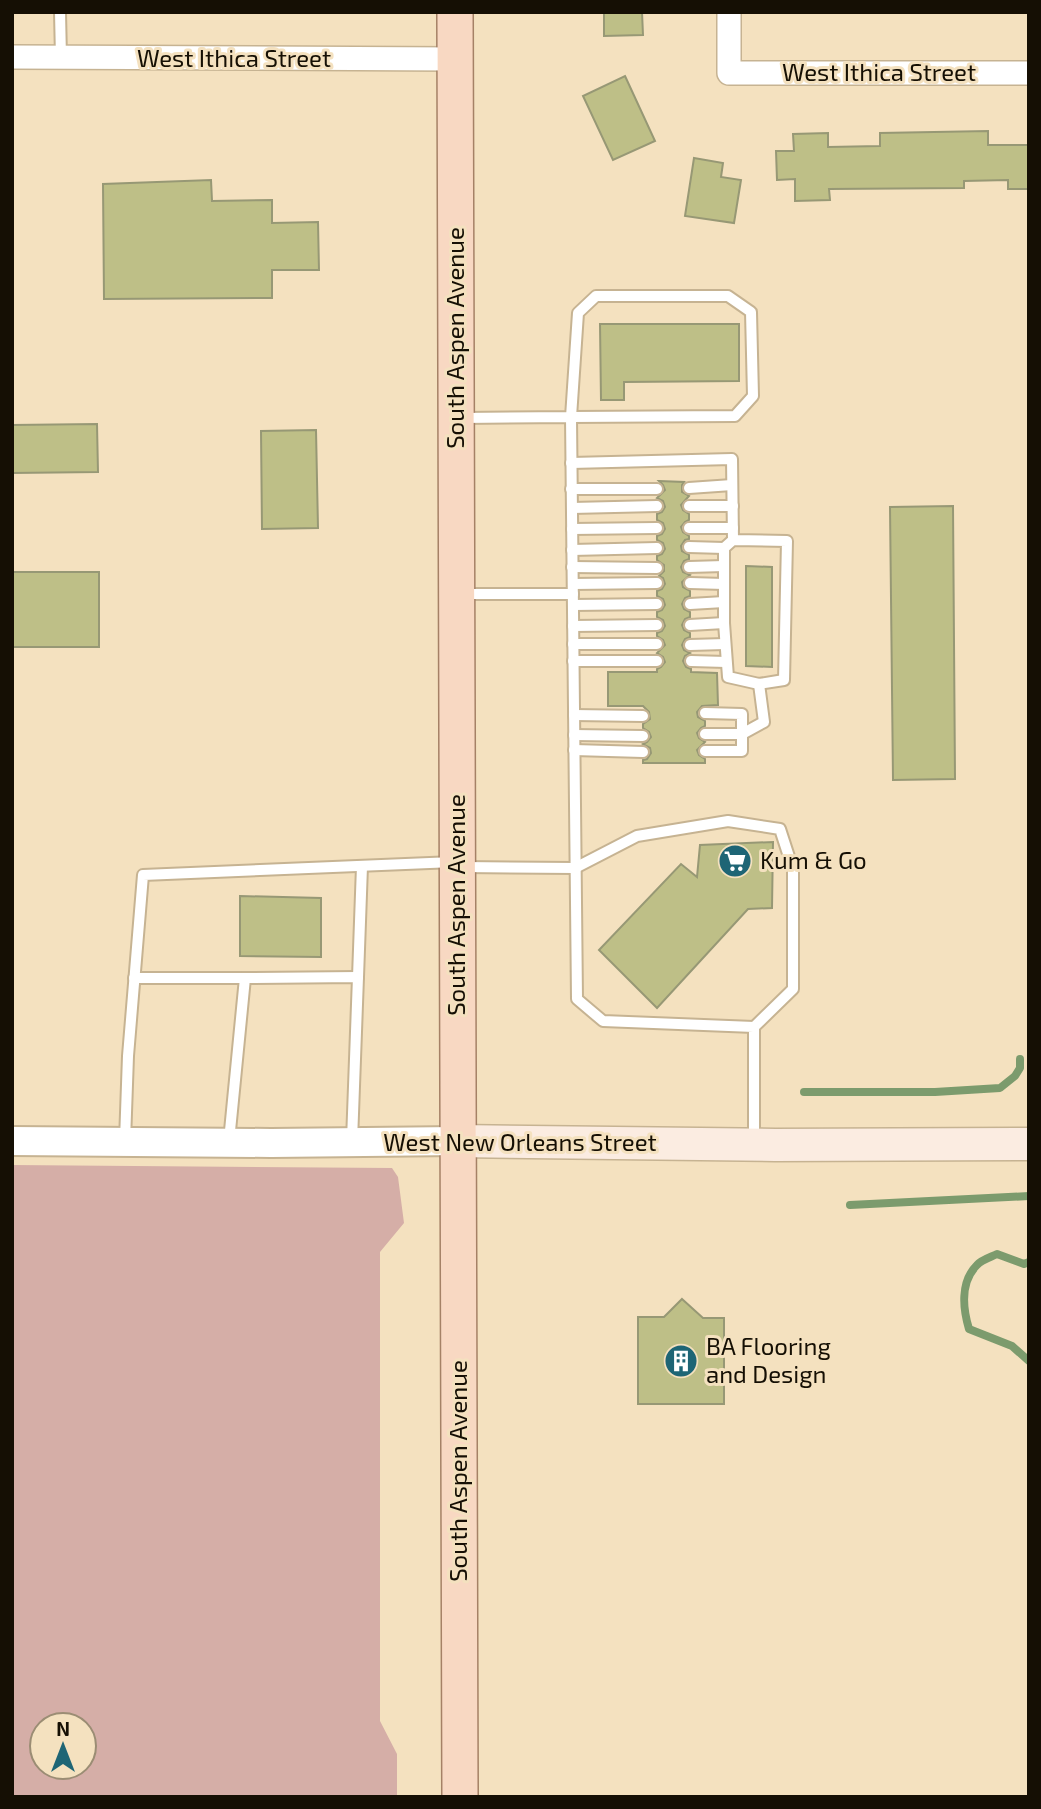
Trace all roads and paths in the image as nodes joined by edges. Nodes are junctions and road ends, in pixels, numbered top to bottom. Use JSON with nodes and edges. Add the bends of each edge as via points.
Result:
{"nodes":[{"id":1,"x":60,"y":12,"type":"edge"},
{"id":2,"x":455,"y":12,"type":"edge"},
{"id":3,"x":729,"y":12,"type":"edge"},
{"id":4,"x":12,"y":57,"type":"edge"},
{"id":5,"x":61,"y":58,"type":"junction"},
{"id":6,"x":455,"y":59,"type":"junction"},
{"id":7,"x":1029,"y":73,"type":"edge"},
{"id":8,"x":571,"y":417,"type":"junction"},
{"id":9,"x":456,"y":418,"type":"junction"},
{"id":10,"x":571,"y":463,"type":"junction"},
{"id":11,"x":732,"y":485,"type":"junction"},
{"id":12,"x":689,"y":488,"type":"dead end"},
{"id":13,"x":571,"y":489,"type":"junction"},
{"id":14,"x":657,"y":489,"type":"dead end"},
{"id":15,"x":657,"y":506,"type":"dead end"},
{"id":16,"x":689,"y":506,"type":"dead end"},
{"id":17,"x":733,"y":506,"type":"junction"},
{"id":18,"x":572,"y":509,"type":"junction"},
{"id":19,"x":733,"y":527,"type":"junction"},
{"id":20,"x":657,"y":528,"type":"dead end"},
{"id":21,"x":689,"y":528,"type":"dead end"},
{"id":22,"x":572,"y":529,"type":"junction"},
{"id":23,"x":733,"y":540,"type":"junction"},
{"id":24,"x":690,"y":547,"type":"dead end"},
{"id":25,"x":657,"y":548,"type":"dead end"},
{"id":26,"x":724,"y":548,"type":"junction"},
{"id":27,"x":572,"y":550,"type":"junction"},
{"id":28,"x":690,"y":566,"type":"dead end"},
{"id":29,"x":724,"y":566,"type":"junction"},
{"id":30,"x":572,"y":567,"type":"junction"},
{"id":31,"x":657,"y":568,"type":"dead end"},
{"id":32,"x":657,"y":583,"type":"dead end"},
{"id":33,"x":690,"y":583,"type":"dead end"},
{"id":34,"x":724,"y":584,"type":"junction"},
{"id":35,"x":456,"y":594,"type":"junction"},
{"id":36,"x":572,"y":594,"type":"junction"},
{"id":37,"x":724,"y":602,"type":"junction"},
{"id":38,"x":657,"y":604,"type":"dead end"},
{"id":39,"x":690,"y":604,"type":"dead end"},
{"id":40,"x":724,"y":623,"type":"junction"},
{"id":41,"x":657,"y":625,"type":"dead end"},
{"id":42,"x":690,"y":625,"type":"dead end"},
{"id":43,"x":573,"y":626,"type":"junction"},
{"id":44,"x":573,"y":644,"type":"junction"},
{"id":45,"x":657,"y":645,"type":"dead end"},
{"id":46,"x":690,"y":645,"type":"dead end"},
{"id":47,"x":725,"y":645,"type":"junction"},
{"id":48,"x":573,"y":661,"type":"junction"},
{"id":49,"x":657,"y":661,"type":"dead end"},
{"id":50,"x":691,"y":661,"type":"dead end"},
{"id":51,"x":726,"y":662,"type":"junction"},
{"id":52,"x":759,"y":684,"type":"junction"},
{"id":53,"x":705,"y":713,"type":"dead end"},
{"id":54,"x":574,"y":715,"type":"junction"},
{"id":55,"x":643,"y":716,"type":"dead end"},
{"id":56,"x":705,"y":734,"type":"dead end"},
{"id":57,"x":742,"y":734,"type":"junction"},
{"id":58,"x":574,"y":735,"type":"junction"},
{"id":59,"x":643,"y":736,"type":"dead end"},
{"id":60,"x":574,"y":750,"type":"junction"},
{"id":61,"x":705,"y":751,"type":"dead end"},
{"id":62,"x":643,"y":752,"type":"dead end"},
{"id":63,"x":457,"y":865,"type":"junction"},
{"id":64,"x":362,"y":866,"type":"junction"},
{"id":65,"x":575,"y":868,"type":"junction"},
{"id":66,"x":358,"y":977,"type":"junction"},
{"id":67,"x":134,"y":978,"type":"junction"},
{"id":68,"x":245,"y":978,"type":"junction"},
{"id":69,"x":754,"y":1027,"type":"junction"},
{"id":70,"x":458,"y":1140,"type":"junction"},
{"id":71,"x":12,"y":1141,"type":"edge"},
{"id":72,"x":125,"y":1141,"type":"junction"},
{"id":73,"x":229,"y":1141,"type":"junction"},
{"id":74,"x":352,"y":1142,"type":"junction"},
{"id":75,"x":754,"y":1144,"type":"junction"},
{"id":76,"x":1029,"y":1144,"type":"edge"},
{"id":77,"x":460,"y":1797,"type":"edge"}],
"edges":[{"from":1,"to":5,"type":"lane"},
{"from":2,"to":6,"type":"main road","name":"South Aspen Avenue"},
{"from":3,"to":7,"type":"street","name":"West Ithica Street","via":[[729,73]]},
{"from":4,"to":5,"type":"street","name":"West Ithica Street"},
{"from":5,"to":6,"type":"street","name":"West Ithica Street"},
{"from":6,"to":9,"type":"main road","name":"South Aspen Avenue"},
{"from":8,"to":8,"type":"lane","via":[[578,313],[596,296],[728,296],[751,312],[753,396],[735,416]]},
{"from":8,"to":9,"type":"lane"},
{"from":8,"to":10,"type":"lane"},
{"from":9,"to":35,"type":"main road","name":"South Aspen Avenue"},
{"from":10,"to":11,"type":"lane","via":[[732,459]]},
{"from":10,"to":13,"type":"lane"},
{"from":11,"to":12,"type":"lane"},
{"from":11,"to":17,"type":"lane"},
{"from":13,"to":14,"type":"lane"},
{"from":13,"to":18,"type":"lane"},
{"from":15,"to":18,"type":"lane"},
{"from":16,"to":17,"type":"lane"},
{"from":17,"to":19,"type":"lane"},
{"from":18,"to":22,"type":"lane"},
{"from":19,"to":21,"type":"lane"},
{"from":19,"to":23,"type":"lane"},
{"from":20,"to":22,"type":"lane"},
{"from":22,"to":27,"type":"lane"},
{"from":23,"to":26,"type":"lane"},
{"from":23,"to":52,"type":"lane","via":[[787,541],[785,680]]},
{"from":24,"to":26,"type":"lane"},
{"from":25,"to":27,"type":"lane"},
{"from":26,"to":29,"type":"lane"},
{"from":27,"to":30,"type":"lane"},
{"from":28,"to":29,"type":"lane"},
{"from":29,"to":34,"type":"lane"},
{"from":30,"to":31,"type":"lane"},
{"from":30,"to":36,"type":"lane"},
{"from":32,"to":36,"type":"lane"},
{"from":33,"to":34,"type":"lane"},
{"from":34,"to":37,"type":"lane"},
{"from":35,"to":36,"type":"lane"},
{"from":35,"to":63,"type":"main road","name":"South Aspen Avenue"},
{"from":36,"to":38,"type":"lane"},
{"from":36,"to":43,"type":"lane"},
{"from":37,"to":39,"type":"lane"},
{"from":37,"to":40,"type":"lane"},
{"from":40,"to":42,"type":"lane"},
{"from":40,"to":47,"type":"lane"},
{"from":41,"to":43,"type":"lane"},
{"from":43,"to":44,"type":"lane"},
{"from":44,"to":45,"type":"lane"},
{"from":44,"to":48,"type":"lane"},
{"from":46,"to":47,"type":"lane"},
{"from":47,"to":51,"type":"lane"},
{"from":48,"to":49,"type":"lane"},
{"from":48,"to":54,"type":"lane"},
{"from":50,"to":51,"type":"lane"},
{"from":51,"to":52,"type":"lane","via":[[728,677]]},
{"from":52,"to":57,"type":"lane","via":[[764,722]]},
{"from":53,"to":57,"type":"lane","via":[[742,713]]},
{"from":54,"to":55,"type":"lane"},
{"from":54,"to":58,"type":"lane"},
{"from":56,"to":57,"type":"lane"},
{"from":57,"to":61,"type":"lane","via":[[742,751]]},
{"from":58,"to":59,"type":"lane"},
{"from":58,"to":60,"type":"lane"},
{"from":60,"to":62,"type":"lane"},
{"from":60,"to":65,"type":"lane"},
{"from":63,"to":64,"type":"lane"},
{"from":63,"to":65,"type":"lane"},
{"from":63,"to":70,"type":"main road","name":"South Aspen Avenue"},
{"from":64,"to":66,"type":"lane"},
{"from":64,"to":67,"type":"lane","via":[[142,875]]},
{"from":65,"to":69,"type":"lane","via":[[577,999],[603,1021]]},
{"from":65,"to":69,"type":"lane","via":[[637,836],[728,821],[780,829],[793,869],[793,989]]},
{"from":66,"to":68,"type":"lane"},
{"from":66,"to":74,"type":"lane"},
{"from":67,"to":68,"type":"lane"},
{"from":67,"to":72,"type":"lane"},
{"from":68,"to":73,"type":"lane"},
{"from":69,"to":75,"type":"lane"},
{"from":70,"to":74,"type":"street","name":"West New Orleans Street"},
{"from":70,"to":75,"type":"main road","name":"West New Orleans Street"},
{"from":70,"to":77,"type":"main road","name":"South Aspen Avenue"},
{"from":71,"to":72,"type":"street","name":"West New Orleans Street"},
{"from":72,"to":73,"type":"street","name":"West New Orleans Street"},
{"from":73,"to":74,"type":"street","name":"West New Orleans Street"},
{"from":75,"to":76,"type":"main road","name":"West New Orleans Street"}]}
